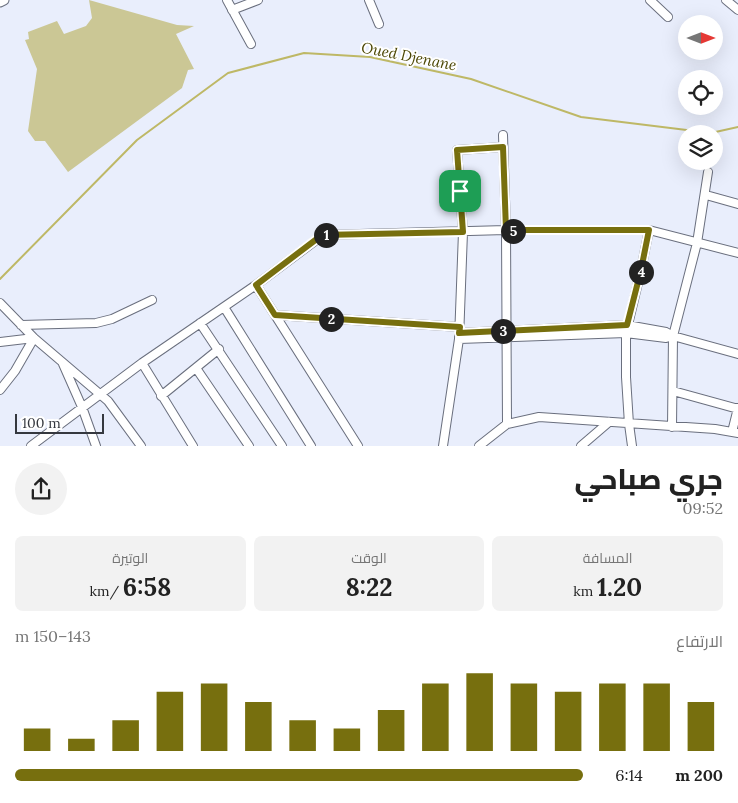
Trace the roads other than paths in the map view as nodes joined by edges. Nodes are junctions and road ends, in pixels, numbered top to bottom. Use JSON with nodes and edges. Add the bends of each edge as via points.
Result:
{"nodes":[{"id":1,"x":4,"y":0,"type":"edge"},
{"id":2,"x":227,"y":0,"type":"edge"},
{"id":3,"x":258,"y":0,"type":"edge"},
{"id":4,"x":369,"y":0,"type":"edge"},
{"id":5,"x":650,"y":0,"type":"edge"},
{"id":6,"x":726,"y":0,"type":"edge"},
{"id":7,"x":0,"y":2,"type":"edge"},
{"id":8,"x":232,"y":10,"type":"junction"},
{"id":9,"x":738,"y":10,"type":"edge"},
{"id":10,"x":668,"y":17,"type":"dead end"},
{"id":11,"x":379,"y":24,"type":"dead end"},
{"id":12,"x":251,"y":44,"type":"dead end"},
{"id":13,"x":503,"y":135,"type":"dead end"},
{"id":14,"x":503,"y":147,"type":"junction"},
{"id":15,"x":708,"y":172,"type":"dead end"},
{"id":16,"x":706,"y":195,"type":"junction"},
{"id":17,"x":738,"y":204,"type":"edge"},
{"id":18,"x":506,"y":230,"type":"junction"},
{"id":19,"x":649,"y":230,"type":"junction"},
{"id":20,"x":463,"y":232,"type":"junction"},
{"id":21,"x":697,"y":243,"type":"junction"},
{"id":22,"x":738,"y":253,"type":"edge"},
{"id":23,"x":256,"y":285,"type":"junction"},
{"id":24,"x":152,"y":300,"type":"dead end"},
{"id":25,"x":0,"y":303,"type":"edge"},
{"id":26,"x":224,"y":307,"type":"junction"},
{"id":27,"x":275,"y":315,"type":"junction"},
{"id":28,"x":200,"y":324,"type":"junction"},
{"id":29,"x":22,"y":325,"type":"junction"},
{"id":30,"x":626,"y":329,"type":"junction"},
{"id":31,"x":459,"y":333,"type":"junction"},
{"id":32,"x":506,"y":334,"type":"junction"},
{"id":33,"x":673,"y":336,"type":"junction"},
{"id":34,"x":34,"y":338,"type":"junction"},
{"id":35,"x":0,"y":342,"type":"edge"},
{"id":36,"x":218,"y":350,"type":"junction"},
{"id":37,"x":738,"y":354,"type":"edge"},
{"id":38,"x":61,"y":361,"type":"junction"},
{"id":39,"x":142,"y":363,"type":"junction"},
{"id":40,"x":196,"y":368,"type":"junction"},
{"id":41,"x":0,"y":390,"type":"edge"},
{"id":42,"x":673,"y":391,"type":"junction"},
{"id":43,"x":101,"y":394,"type":"junction"},
{"id":44,"x":161,"y":396,"type":"junction"},
{"id":45,"x":82,"y":408,"type":"junction"},
{"id":46,"x":738,"y":409,"type":"edge"},
{"id":47,"x":609,"y":422,"type":"junction"},
{"id":48,"x":508,"y":424,"type":"junction"},
{"id":49,"x":629,"y":424,"type":"junction"},
{"id":50,"x":672,"y":427,"type":"junction"},
{"id":51,"x":735,"y":433,"type":"edge"},
{"id":52,"x":31,"y":446,"type":"edge"},
{"id":53,"x":96,"y":446,"type":"edge"},
{"id":54,"x":141,"y":446,"type":"edge"},
{"id":55,"x":193,"y":446,"type":"edge"},
{"id":56,"x":249,"y":446,"type":"edge"},
{"id":57,"x":282,"y":446,"type":"edge"},
{"id":58,"x":310,"y":446,"type":"edge"},
{"id":59,"x":358,"y":446,"type":"edge"},
{"id":60,"x":443,"y":446,"type":"edge"},
{"id":61,"x":479,"y":446,"type":"edge"},
{"id":62,"x":582,"y":446,"type":"edge"},
{"id":63,"x":632,"y":446,"type":"edge"}],
"edges":[{"from":1,"to":7,"type":"main road"},
{"from":2,"to":8,"type":"street"},
{"from":3,"to":8,"type":"street"},
{"from":4,"to":11,"type":"street"},
{"from":5,"to":10,"type":"street"},
{"from":6,"to":9,"type":"street"},
{"from":8,"to":12,"type":"street"},
{"from":13,"to":14,"type":"street"},
{"from":14,"to":18,"type":"street"},
{"from":14,"to":20,"type":"street","via":[[457,150]]},
{"from":15,"to":16,"type":"street"},
{"from":16,"to":17,"type":"street"},
{"from":16,"to":21,"type":"street"},
{"from":18,"to":19,"type":"street"},
{"from":18,"to":20,"type":"street"},
{"from":18,"to":32,"type":"street"},
{"from":19,"to":21,"type":"street"},
{"from":19,"to":30,"type":"street"},
{"from":20,"to":23,"type":"street","via":[[322,235]]},
{"from":20,"to":31,"type":"street"},
{"from":21,"to":22,"type":"street"},
{"from":21,"to":33,"type":"street"},
{"from":23,"to":26,"type":"street"},
{"from":23,"to":27,"type":"street"},
{"from":24,"to":29,"type":"street","via":[[96,323]]},
{"from":25,"to":29,"type":"street"},
{"from":26,"to":28,"type":"street"},
{"from":26,"to":58,"type":"street"},
{"from":27,"to":31,"type":"street"},
{"from":27,"to":59,"type":"street"},
{"from":28,"to":36,"type":"street"},
{"from":28,"to":39,"type":"street"},
{"from":29,"to":34,"type":"street"},
{"from":30,"to":32,"type":"street"},
{"from":30,"to":33,"type":"street","via":[[666,338]]},
{"from":30,"to":49,"type":"street"},
{"from":31,"to":32,"type":"street"},
{"from":31,"to":60,"type":"street"},
{"from":32,"to":48,"type":"street"},
{"from":33,"to":37,"type":"street"},
{"from":33,"to":42,"type":"street"},
{"from":34,"to":35,"type":"street"},
{"from":34,"to":38,"type":"street"},
{"from":34,"to":41,"type":"street","via":[[15,372]]},
{"from":36,"to":40,"type":"street"},
{"from":36,"to":57,"type":"street"},
{"from":38,"to":43,"type":"street"},
{"from":38,"to":45,"type":"street"},
{"from":39,"to":43,"type":"street"},
{"from":39,"to":44,"type":"street"},
{"from":40,"to":44,"type":"street"},
{"from":40,"to":56,"type":"street"},
{"from":42,"to":46,"type":"street"},
{"from":42,"to":50,"type":"street"},
{"from":43,"to":45,"type":"street"},
{"from":43,"to":54,"type":"street"},
{"from":44,"to":55,"type":"street"},
{"from":45,"to":52,"type":"street"},
{"from":45,"to":53,"type":"street"},
{"from":46,"to":51,"type":"street"},
{"from":47,"to":48,"type":"street","via":[[539,417]]},
{"from":47,"to":49,"type":"street"},
{"from":47,"to":62,"type":"street"},
{"from":48,"to":61,"type":"street"},
{"from":49,"to":50,"type":"street"},
{"from":49,"to":63,"type":"street"},
{"from":50,"to":51,"type":"street"}]}
